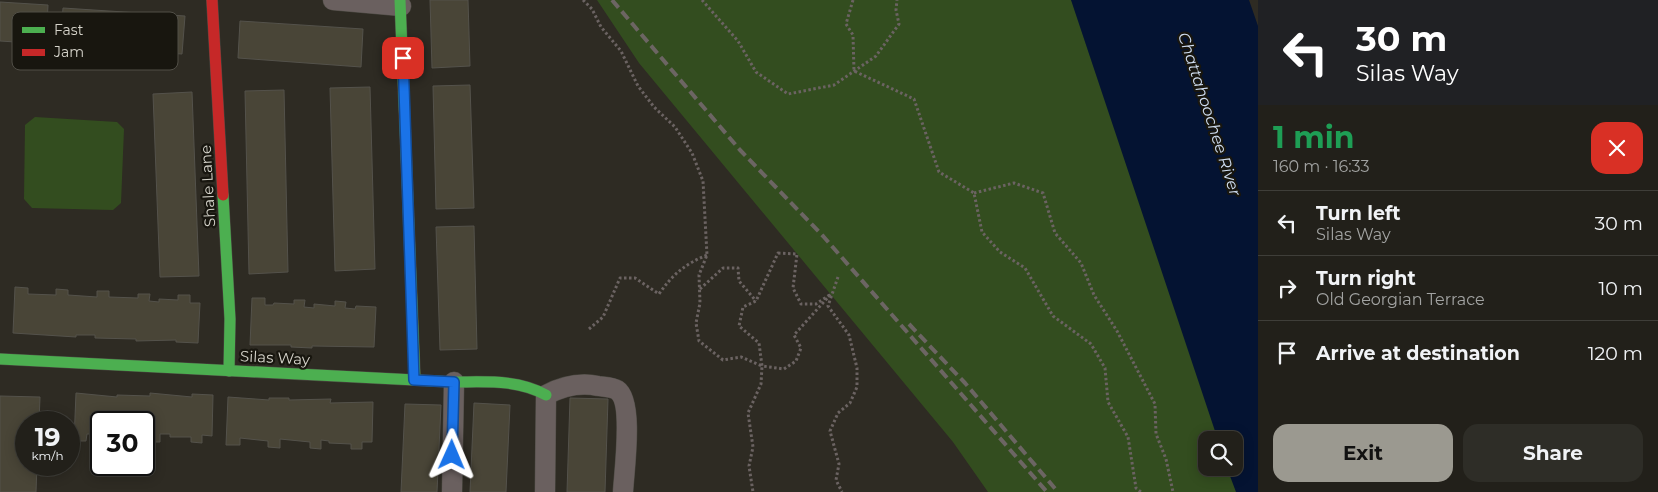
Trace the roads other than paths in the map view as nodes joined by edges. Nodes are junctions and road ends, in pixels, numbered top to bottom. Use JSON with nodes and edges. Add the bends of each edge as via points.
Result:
{"nodes":[{"id":1,"x":212,"y":0,"type":"edge"},
{"id":2,"x":333,"y":0,"type":"edge"},
{"id":3,"x":400,"y":3,"type":"edge"},
{"id":4,"x":0,"y":359,"type":"edge"},
{"id":5,"x":228,"y":371,"type":"junction"},
{"id":6,"x":414,"y":380,"type":"junction"},
{"id":7,"x":454,"y":382,"type":"junction"},
{"id":8,"x":546,"y":394,"type":"junction"},
{"id":9,"x":452,"y":492,"type":"edge"},
{"id":10,"x":545,"y":492,"type":"edge"},
{"id":11,"x":623,"y":492,"type":"edge"}],
"edges":[{"from":1,"to":5,"type":"street","name":"Shale Lane","via":[[230,319]]},
{"from":2,"to":3,"type":"street"},
{"from":3,"to":6,"type":"street"},
{"from":4,"to":5,"type":"street","name":"Silas Way"},
{"from":5,"to":6,"type":"street","name":"Silas Way"},
{"from":6,"to":7,"type":"street","name":"Silas Way"},
{"from":7,"to":8,"type":"street","name":"Silas Way","via":[[515,382],[533,386]]},
{"from":7,"to":9,"type":"street"},
{"from":8,"to":10,"type":"street"},
{"from":8,"to":11,"type":"street","via":[[577,384],[610,388],[621,395],[626,409]]}]}
